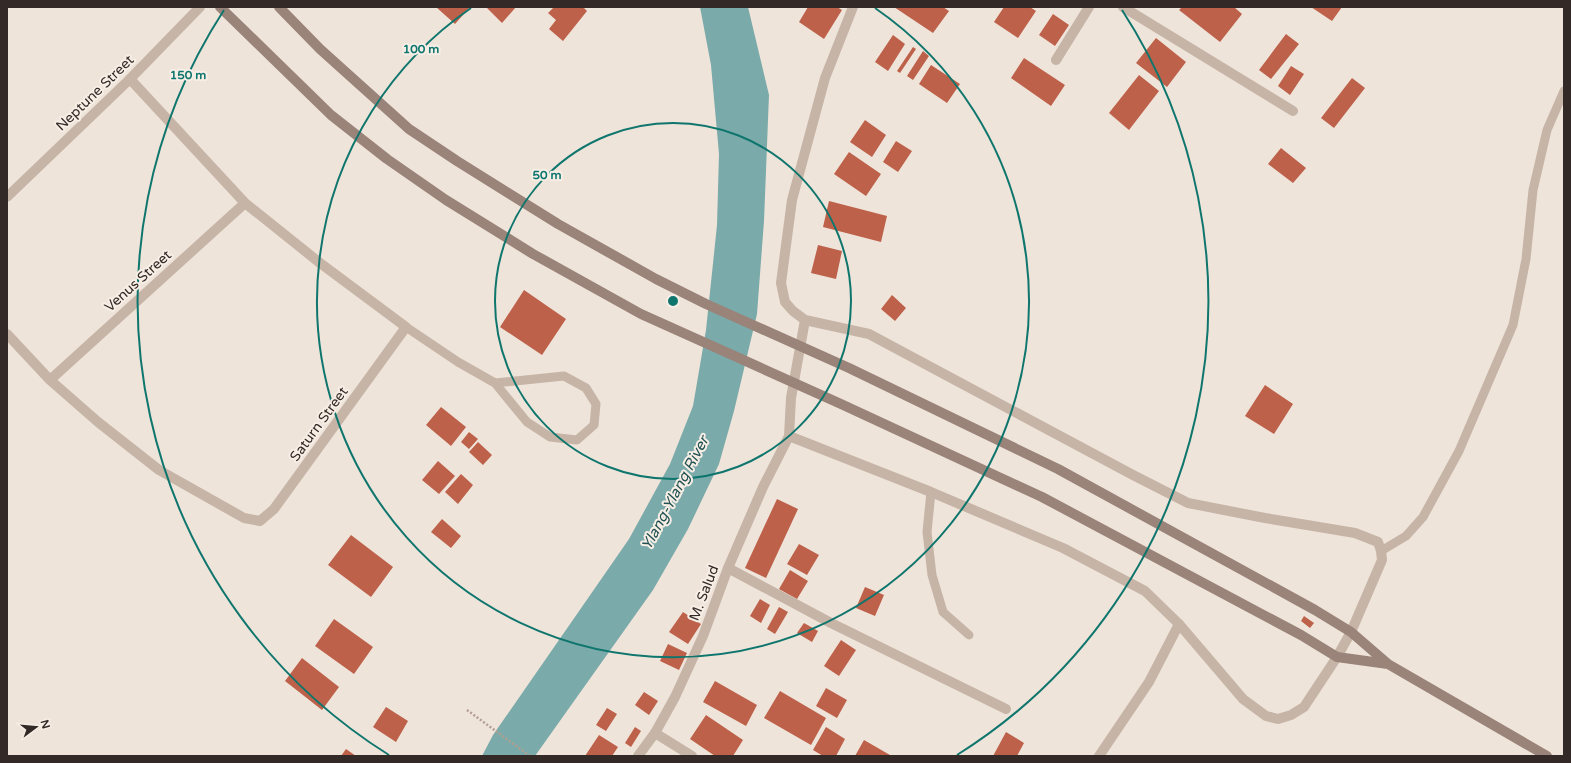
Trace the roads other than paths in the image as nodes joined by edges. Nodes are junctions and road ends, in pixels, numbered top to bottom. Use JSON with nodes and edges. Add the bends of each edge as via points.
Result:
{"nodes":[{"id":1,"x":200,"y":7,"type":"edge"},
{"id":2,"x":220,"y":7,"type":"edge"},
{"id":3,"x":279,"y":7,"type":"edge"},
{"id":4,"x":852,"y":7,"type":"edge"},
{"id":5,"x":1089,"y":7,"type":"edge"},
{"id":6,"x":1123,"y":7,"type":"edge"},
{"id":7,"x":1056,"y":60,"type":"dead end"},
{"id":8,"x":130,"y":79,"type":"junction"},
{"id":9,"x":1564,"y":91,"type":"edge"},
{"id":10,"x":1293,"y":111,"type":"dead end"},
{"id":11,"x":7,"y":197,"type":"edge"},
{"id":12,"x":245,"y":203,"type":"junction"},
{"id":13,"x":805,"y":320,"type":"junction"},
{"id":14,"x":406,"y":327,"type":"junction"},
{"id":15,"x":7,"y":334,"type":"edge"},
{"id":16,"x":50,"y":380,"type":"junction"},
{"id":17,"x":495,"y":383,"type":"junction"},
{"id":18,"x":789,"y":436,"type":"junction"},
{"id":19,"x":931,"y":492,"type":"junction"},
{"id":20,"x":1381,"y":551,"type":"junction"},
{"id":21,"x":728,"y":568,"type":"junction"},
{"id":22,"x":1179,"y":624,"type":"junction"},
{"id":23,"x":1351,"y":632,"type":"junction"},
{"id":24,"x":969,"y":635,"type":"dead end"},
{"id":25,"x":1337,"y":657,"type":"junction"},
{"id":26,"x":1388,"y":664,"type":"junction"},
{"id":27,"x":1006,"y":709,"type":"dead end"},
{"id":28,"x":655,"y":733,"type":"junction"},
{"id":29,"x":638,"y":756,"type":"edge"},
{"id":30,"x":692,"y":756,"type":"edge"},
{"id":31,"x":1099,"y":756,"type":"edge"},
{"id":32,"x":1547,"y":756,"type":"edge"}],
"edges":[{"from":1,"to":8,"type":"street","name":"Neptune Street"},
{"from":2,"to":25,"type":"main road","via":[[331,115],[387,159],[506,237],[641,314],[1042,497]]},
{"from":3,"to":23,"type":"main road","via":[[320,49],[409,128],[558,224],[706,304],[849,368],[1058,469]]},
{"from":4,"to":13,"type":"street","via":[[825,78],[792,200],[781,283],[784,302]]},
{"from":5,"to":7,"type":"street"},
{"from":6,"to":10,"type":"street"},
{"from":8,"to":11,"type":"street","name":"Neptune Street"},
{"from":8,"to":12,"type":"street"},
{"from":9,"to":20,"type":"lane","via":[[1547,130],[1535,183],[1526,259],[1513,325],[1458,451],[1423,517],[1406,536]]},
{"from":12,"to":14,"type":"street"},
{"from":12,"to":16,"type":"street","name":"Venus Street"},
{"from":13,"to":18,"type":"street","via":[[791,398]]},
{"from":13,"to":20,"type":"street","via":[[869,334],[1188,503],[1355,533],[1378,542]]},
{"from":14,"to":16,"type":"street","name":"Saturn Street","via":[[274,509],[260,521],[244,518],[158,470]]},
{"from":14,"to":17,"type":"lane"},
{"from":15,"to":16,"type":"street"},
{"from":17,"to":17,"type":"lane","via":[[527,422],[550,437],[577,440],[594,425],[596,404],[586,388],[564,376]]},
{"from":18,"to":19,"type":"street"},
{"from":18,"to":21,"type":"street","name":"M. Salud","via":[[763,487]]},
{"from":19,"to":22,"type":"street","via":[[1063,548],[1145,591]]},
{"from":19,"to":24,"type":"lane","via":[[927,532],[932,575],[943,612]]},
{"from":20,"to":23,"type":"street","via":[[1382,560]]},
{"from":21,"to":27,"type":"street","via":[[831,623]]},
{"from":21,"to":28,"type":"street","name":"M. Salud","via":[[700,643]]},
{"from":22,"to":25,"type":"street","via":[[1243,699],[1266,716],[1278,719],[1304,707]]},
{"from":22,"to":31,"type":"street","via":[[1149,682]]},
{"from":23,"to":25,"type":"street"},
{"from":23,"to":26,"type":"main road"},
{"from":25,"to":26,"type":"main road"},
{"from":26,"to":32,"type":"main road"},
{"from":28,"to":29,"type":"street","name":"M. Salud"},
{"from":28,"to":30,"type":"street"}]}
